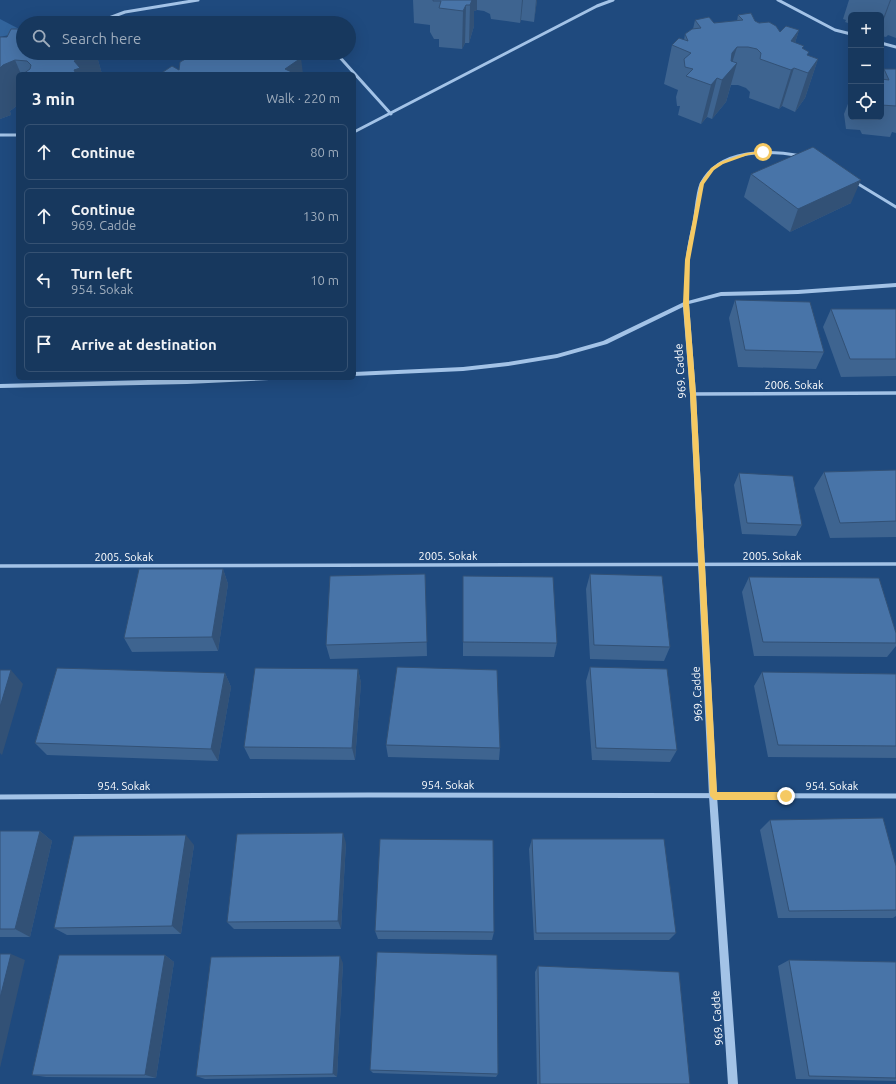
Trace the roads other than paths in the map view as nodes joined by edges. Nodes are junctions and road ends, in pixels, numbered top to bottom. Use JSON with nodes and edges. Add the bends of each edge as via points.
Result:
{"nodes":[{"id":1,"x":198,"y":0,"type":"edge"},
{"id":2,"x":613,"y":0,"type":"edge"},
{"id":3,"x":778,"y":0,"type":"edge"},
{"id":4,"x":114,"y":16,"type":"edge"},
{"id":5,"x":848,"y":33,"type":"edge"},
{"id":6,"x":884,"y":44,"type":"edge"},
{"id":7,"x":896,"y":47,"type":"edge"},
{"id":8,"x":342,"y":60,"type":"edge"},
{"id":9,"x":353,"y":72,"type":"edge"},
{"id":10,"x":356,"y":75,"type":"edge"},
{"id":11,"x":391,"y":114,"type":"junction"},
{"id":12,"x":356,"y":131,"type":"edge"},
{"id":13,"x":0,"y":135,"type":"edge"},
{"id":14,"x":16,"y":135,"type":"edge"},
{"id":15,"x":804,"y":157,"type":"edge"},
{"id":16,"x":853,"y":180,"type":"edge"},
{"id":17,"x":896,"y":207,"type":"edge"},
{"id":18,"x":896,"y":285,"type":"edge"},
{"id":19,"x":686,"y":303,"type":"junction"},
{"id":20,"x":356,"y":374,"type":"edge"},
{"id":21,"x":228,"y":380,"type":"edge"},
{"id":22,"x":0,"y":386,"type":"edge"},
{"id":23,"x":896,"y":393,"type":"edge"},
{"id":24,"x":693,"y":394,"type":"junction"},
{"id":25,"x":896,"y":564,"type":"edge"},
{"id":26,"x":701,"y":565,"type":"junction"},
{"id":27,"x":0,"y":566,"type":"edge"},
{"id":28,"x":714,"y":796,"type":"junction"},
{"id":29,"x":896,"y":796,"type":"edge"},
{"id":30,"x":0,"y":797,"type":"edge"},
{"id":31,"x":733,"y":1084,"type":"edge"}],
"edges":[{"from":1,"to":4,"type":"street"},
{"from":2,"to":11,"type":"street","via":[[451,80]]},
{"from":3,"to":5,"type":"street","via":[[835,30]]},
{"from":6,"to":7,"type":"street"},
{"from":8,"to":9,"type":"street"},
{"from":10,"to":11,"type":"street"},
{"from":11,"to":12,"type":"street"},
{"from":13,"to":14,"type":"street"},
{"from":15,"to":19,"type":"street","via":[[779,152],[748,154],[722,163],[706,176],[702,184],[687,260]]},
{"from":16,"to":17,"type":"street"},
{"from":18,"to":19,"type":"street","via":[[721,294]]},
{"from":19,"to":20,"type":"street","via":[[605,343],[557,356],[493,366]]},
{"from":19,"to":24,"type":"street","name":"969. Cadde"},
{"from":21,"to":22,"type":"street"},
{"from":23,"to":24,"type":"street","name":"2006. Sokak"},
{"from":24,"to":26,"type":"street","name":"969. Cadde"},
{"from":25,"to":26,"type":"street","name":"2005. Sokak"},
{"from":26,"to":27,"type":"street","name":"2005. Sokak"},
{"from":26,"to":28,"type":"street","name":"969. Cadde"},
{"from":28,"to":29,"type":"street","name":"954. Sokak"},
{"from":28,"to":30,"type":"street","name":"954. Sokak"},
{"from":28,"to":31,"type":"street","name":"969. Cadde"}]}
